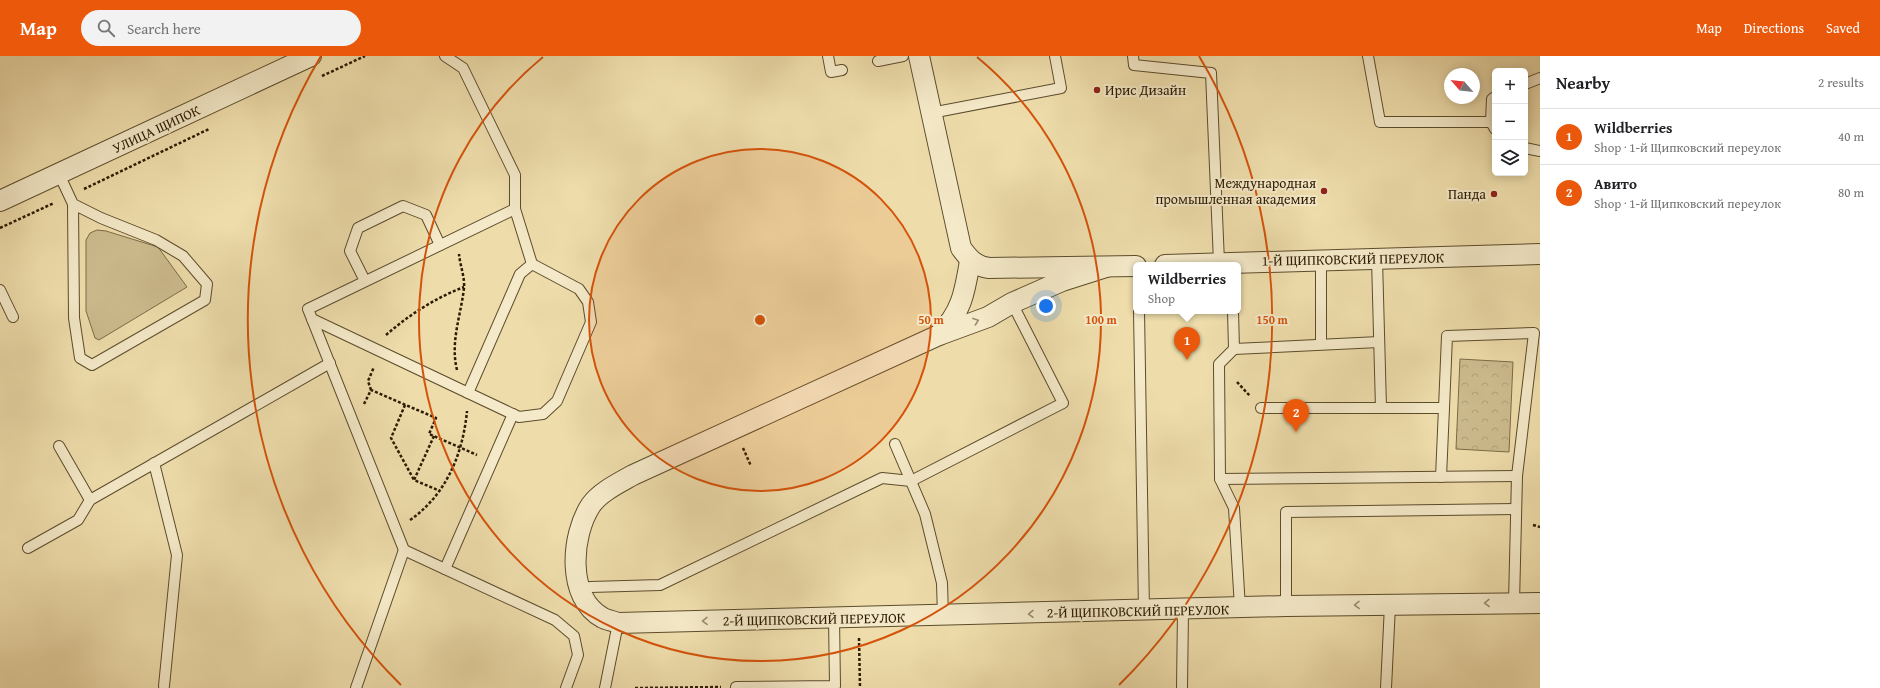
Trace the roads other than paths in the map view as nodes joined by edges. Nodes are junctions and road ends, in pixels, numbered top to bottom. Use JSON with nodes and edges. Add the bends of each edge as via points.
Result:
{"nodes":[{"id":1,"x":311,"y":56,"type":"edge"},
{"id":2,"x":445,"y":56,"type":"edge"},
{"id":3,"x":828,"y":56,"type":"edge"},
{"id":4,"x":903,"y":56,"type":"edge"},
{"id":5,"x":920,"y":56,"type":"edge"},
{"id":6,"x":1055,"y":56,"type":"edge"},
{"id":7,"x":1133,"y":56,"type":"edge"},
{"id":8,"x":1368,"y":56,"type":"edge"},
{"id":9,"x":878,"y":62,"type":"dead end"},
{"id":10,"x":842,"y":70,"type":"dead end"},
{"id":11,"x":1540,"y":78,"type":"edge"},
{"id":12,"x":1528,"y":83,"type":"edge"},
{"id":13,"x":931,"y":113,"type":"junction"},
{"id":14,"x":1492,"y":125,"type":"edge"},
{"id":15,"x":1528,"y":149,"type":"edge"},
{"id":16,"x":1540,"y":151,"type":"edge"},
{"id":17,"x":59,"y":174,"type":"junction"},
{"id":18,"x":71,"y":200,"type":"junction"},
{"id":19,"x":0,"y":201,"type":"edge"},
{"id":20,"x":515,"y":208,"type":"junction"},
{"id":21,"x":440,"y":245,"type":"junction"},
{"id":22,"x":1540,"y":254,"type":"edge"},
{"id":23,"x":1377,"y":259,"type":"junction"},
{"id":24,"x":1321,"y":260,"type":"junction"},
{"id":25,"x":970,"y":261,"type":"junction"},
{"id":26,"x":1228,"y":262,"type":"edge"},
{"id":27,"x":1241,"y":263,"type":"edge"},
{"id":28,"x":532,"y":264,"type":"junction"},
{"id":29,"x":1133,"y":266,"type":"edge"},
{"id":30,"x":1106,"y":267,"type":"junction"},
{"id":31,"x":365,"y":281,"type":"junction"},
{"id":32,"x":0,"y":290,"type":"edge"},
{"id":33,"x":1012,"y":303,"type":"junction"},
{"id":34,"x":1139,"y":314,"type":"edge"},
{"id":35,"x":1233,"y":314,"type":"edge"},
{"id":36,"x":13,"y":317,"type":"dead end"},
{"id":37,"x":312,"y":319,"type":"junction"},
{"id":38,"x":939,"y":335,"type":"junction"},
{"id":39,"x":1379,"y":342,"type":"junction"},
{"id":40,"x":1321,"y":344,"type":"junction"},
{"id":41,"x":1234,"y":349,"type":"junction"},
{"id":42,"x":330,"y":363,"type":"junction"},
{"id":43,"x":468,"y":393,"type":"junction"},
{"id":44,"x":1261,"y":408,"type":"road end"},
{"id":45,"x":1381,"y":408,"type":"junction"},
{"id":46,"x":1444,"y":408,"type":"junction"},
{"id":47,"x":513,"y":414,"type":"junction"},
{"id":48,"x":895,"y":444,"type":"dead end"},
{"id":49,"x":59,"y":446,"type":"dead end"},
{"id":50,"x":154,"y":463,"type":"junction"},
{"id":51,"x":1517,"y":476,"type":"junction"},
{"id":52,"x":1441,"y":477,"type":"junction"},
{"id":53,"x":1220,"y":479,"type":"junction"},
{"id":54,"x":911,"y":481,"type":"junction"},
{"id":55,"x":90,"y":500,"type":"junction"},
{"id":56,"x":1516,"y":510,"type":"junction"},
{"id":57,"x":28,"y":548,"type":"dead end"},
{"id":58,"x":404,"y":550,"type":"junction"},
{"id":59,"x":445,"y":569,"type":"junction"},
{"id":60,"x":580,"y":590,"type":"junction"},
{"id":61,"x":1514,"y":603,"type":"junction"},
{"id":62,"x":1540,"y":603,"type":"edge"},
{"id":63,"x":1390,"y":605,"type":"junction"},
{"id":64,"x":1286,"y":606,"type":"junction"},
{"id":65,"x":1240,"y":608,"type":"junction"},
{"id":66,"x":1183,"y":610,"type":"junction"},
{"id":67,"x":1144,"y":611,"type":"junction"},
{"id":68,"x":943,"y":616,"type":"junction"},
{"id":69,"x":834,"y":618,"type":"junction"},
{"id":70,"x":618,"y":623,"type":"junction"},
{"id":71,"x":166,"y":687,"type":"edge"},
{"id":72,"x":736,"y":687,"type":"edge"},
{"id":73,"x":356,"y":688,"type":"edge"},
{"id":74,"x":566,"y":688,"type":"edge"},
{"id":75,"x":605,"y":688,"type":"edge"},
{"id":76,"x":1182,"y":688,"type":"edge"},
{"id":77,"x":1386,"y":688,"type":"edge"}],
"edges":[{"from":1,"to":17,"type":"street","name":"УЛИЦА ЩИПОК"},
{"from":2,"to":20,"type":"lane","via":[[463,68],[514,175]]},
{"from":3,"to":10,"type":"lane","via":[[831,72]]},
{"from":4,"to":9,"type":"lane"},
{"from":5,"to":13,"type":"street"},
{"from":6,"to":13,"type":"lane","via":[[1061,88]]},
{"from":7,"to":26,"type":"lane","via":[[1134,65],[1211,73]]},
{"from":8,"to":14,"type":"lane","via":[[1380,122]]},
{"from":11,"to":12,"type":"lane"},
{"from":13,"to":25,"type":"street","via":[[960,248]]},
{"from":15,"to":16,"type":"lane"},
{"from":17,"to":18,"type":"lane"},
{"from":17,"to":19,"type":"street","name":"УЛИЦА ЩИПОК"},
{"from":18,"to":18,"type":"lane","via":[[101,218],[156,240],[183,256],[207,284],[205,300],[92,364],[80,358],[74,318]]},
{"from":20,"to":21,"type":"lane"},
{"from":20,"to":28,"type":"lane"},
{"from":21,"to":31,"type":"lane"},
{"from":21,"to":31,"type":"lane","via":[[426,215],[403,206],[358,228],[350,251]]},
{"from":22,"to":23,"type":"street","name":"1-Й ЩИПКОВСКИЙ ПЕРЕУЛОК"},
{"from":23,"to":24,"type":"street","name":"1-Й ЩИПКОВСКИЙ ПЕРЕУЛОК"},
{"from":23,"to":39,"type":"lane"},
{"from":24,"to":27,"type":"street","name":"1-Й ЩИПКОВСКИЙ ПЕРЕУЛОК"},
{"from":24,"to":40,"type":"lane"},
{"from":25,"to":30,"type":"street","via":[[980,267],[989,268]]},
{"from":25,"to":38,"type":"street","name":"2-Й ЩИПКОВСКИЙ ПЕРЕУЛОК","via":[[965,293],[959,309],[951,323]]},
{"from":28,"to":43,"type":"lane","via":[[520,274]]},
{"from":28,"to":47,"type":"lane","via":[[579,289],[588,302],[591,322],[557,401],[543,414],[520,417]]},
{"from":29,"to":30,"type":"street"},
{"from":30,"to":33,"type":"street","name":"2-Й ЩИПКОВСКИЙ ПЕРЕУЛОК","via":[[1062,281]]},
{"from":31,"to":37,"type":"lane","via":[[308,309]]},
{"from":32,"to":36,"type":"lane"},
{"from":38,"to":33,"type":"street","name":"2-Й ЩИПКОВСКИЙ ПЕРЕУЛОК","one_way":true,"via":[[988,317]]},
{"from":33,"to":54,"type":"lane","via":[[1063,404]]},
{"from":34,"to":67,"type":"lane"},
{"from":35,"to":41,"type":"lane"},
{"from":37,"to":42,"type":"lane"},
{"from":37,"to":43,"type":"lane"},
{"from":38,"to":60,"type":"street","name":"2-Й ЩИПКОВСКИЙ ПЕРЕУЛОК","via":[[633,475],[607,491],[592,504],[583,519],[576,544],[575,567]]},
{"from":39,"to":40,"type":"lane"},
{"from":39,"to":45,"type":"lane"},
{"from":40,"to":41,"type":"lane"},
{"from":41,"to":53,"type":"lane","via":[[1219,364]]},
{"from":42,"to":50,"type":"lane"},
{"from":42,"to":58,"type":"lane"},
{"from":43,"to":47,"type":"lane"},
{"from":44,"to":45,"type":"lane"},
{"from":45,"to":46,"type":"lane"},
{"from":46,"to":51,"type":"lane","via":[[1447,336],[1534,333]]},
{"from":46,"to":52,"type":"lane"},
{"from":47,"to":59,"type":"lane"},
{"from":48,"to":54,"type":"lane"},
{"from":49,"to":55,"type":"lane"},
{"from":50,"to":55,"type":"lane"},
{"from":50,"to":71,"type":"lane","via":[[177,555]]},
{"from":51,"to":52,"type":"lane"},
{"from":51,"to":56,"type":"lane"},
{"from":52,"to":53,"type":"lane"},
{"from":53,"to":65,"type":"lane","via":[[1234,508]]},
{"from":54,"to":60,"type":"lane","via":[[882,478],[660,585],[590,587]]},
{"from":54,"to":68,"type":"lane","via":[[926,514],[942,583]]},
{"from":55,"to":57,"type":"lane","via":[[78,520]]},
{"from":56,"to":61,"type":"lane"},
{"from":56,"to":64,"type":"lane","via":[[1286,512]]},
{"from":58,"to":59,"type":"lane"},
{"from":58,"to":73,"type":"lane"},
{"from":59,"to":74,"type":"lane","via":[[555,620],[574,636],[578,655]]},
{"from":60,"to":70,"type":"street","name":"2-Й ЩИПКОВСКИЙ ПЕРЕУЛОК","via":[[590,607],[603,618]]},
{"from":61,"to":62,"type":"street","name":"2-Й ЩИПКОВСКИЙ ПЕРЕУЛОК"},
{"from":61,"to":63,"type":"street","name":"2-Й ЩИПКОВСКИЙ ПЕРЕУЛОК","one_way":true},
{"from":63,"to":64,"type":"street","name":"2-Й ЩИПКОВСКИЙ ПЕРЕУЛОК","one_way":true},
{"from":63,"to":77,"type":"lane"},
{"from":64,"to":65,"type":"street","name":"2-Й ЩИПКОВСКИЙ ПЕРЕУЛОК"},
{"from":65,"to":66,"type":"street","name":"2-Й ЩИПКОВСКИЙ ПЕРЕУЛОК"},
{"from":66,"to":67,"type":"street","name":"2-Й ЩИПКОВСКИЙ ПЕРЕУЛОК"},
{"from":66,"to":76,"type":"lane"},
{"from":67,"to":68,"type":"street","name":"2-Й ЩИПКОВСКИЙ ПЕРЕУЛОК","one_way":true},
{"from":68,"to":69,"type":"street","name":"2-Й ЩИПКОВСКИЙ ПЕРЕУЛОК"},
{"from":69,"to":70,"type":"street","name":"2-Й ЩИПКОВСКИЙ ПЕРЕУЛОК","one_way":true},
{"from":69,"to":72,"type":"lane","via":[[835,686]]},
{"from":70,"to":75,"type":"lane"}]}
